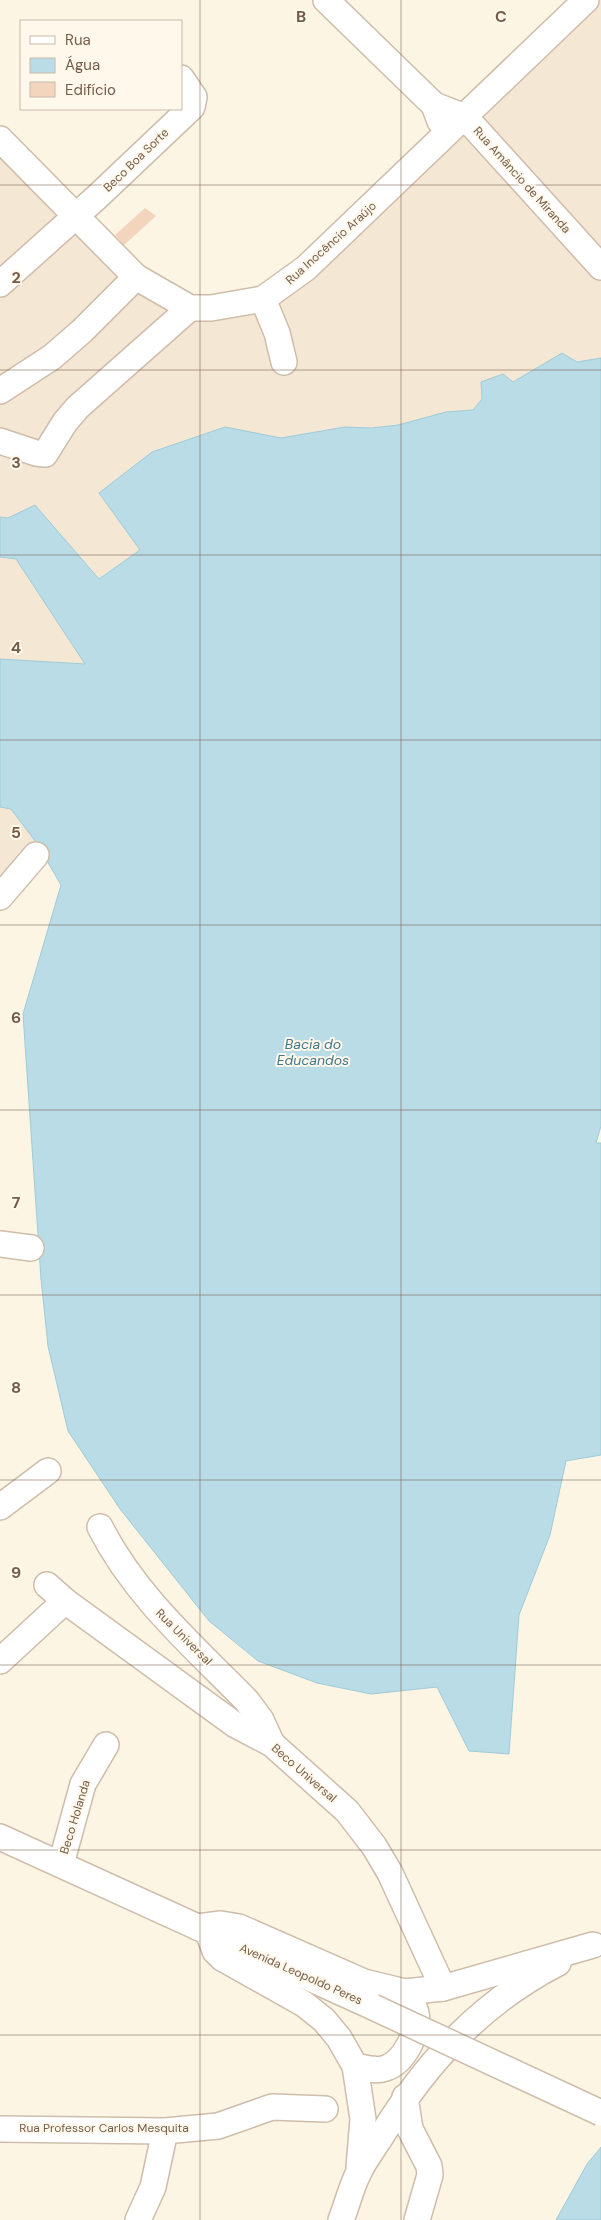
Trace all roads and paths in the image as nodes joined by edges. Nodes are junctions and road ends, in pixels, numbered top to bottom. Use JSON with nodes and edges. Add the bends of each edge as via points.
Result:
{"nodes":[{"id":1,"x":326,"y":0,"type":"edge"},
{"id":2,"x":586,"y":0,"type":"edge"},
{"id":3,"x":182,"y":79,"type":"edge"},
{"id":4,"x":434,"y":105,"type":"junction"},
{"id":5,"x":465,"y":117,"type":"junction"},
{"id":6,"x":446,"y":135,"type":"junction"},
{"id":7,"x":0,"y":139,"type":"edge"},
{"id":8,"x":77,"y":215,"type":"junction"},
{"id":9,"x":601,"y":267,"type":"edge"},
{"id":10,"x":136,"y":277,"type":"junction"},
{"id":11,"x":0,"y":284,"type":"edge"},
{"id":12,"x":263,"y":299,"type":"junction"},
{"id":13,"x":190,"y":308,"type":"junction"},
{"id":14,"x":284,"y":362,"type":"dead end"},
{"id":15,"x":0,"y":391,"type":"edge"},
{"id":16,"x":0,"y":441,"type":"edge"},
{"id":17,"x":36,"y":855,"type":"dead end"},
{"id":18,"x":0,"y":898,"type":"edge"},
{"id":19,"x":0,"y":1244,"type":"edge"},
{"id":20,"x":31,"y":1248,"type":"dead end"},
{"id":21,"x":48,"y":1471,"type":"dead end"},
{"id":22,"x":0,"y":1507,"type":"edge"},
{"id":23,"x":100,"y":1527,"type":"dead end"},
{"id":24,"x":47,"y":1584,"type":"dead end"},
{"id":25,"x":65,"y":1601,"type":"junction"},
{"id":26,"x":0,"y":1660,"type":"edge"},
{"id":27,"x":272,"y":1744,"type":"junction"},
{"id":28,"x":106,"y":1745,"type":"dead end"},
{"id":29,"x":0,"y":1837,"type":"edge"},
{"id":30,"x":61,"y":1864,"type":"junction"},
{"id":31,"x":203,"y":1929,"type":"junction"},
{"id":32,"x":597,"y":1943,"type":"edge"},
{"id":33,"x":443,"y":1988,"type":"junction"},
{"id":34,"x":405,"y":1992,"type":"junction"},
{"id":35,"x":355,"y":2066,"type":"junction"},
{"id":36,"x":405,"y":2097,"type":"junction"},
{"id":37,"x":325,"y":2109,"type":"dead end"},
{"id":38,"x":601,"y":2113,"type":"edge"},
{"id":39,"x":0,"y":2129,"type":"edge"},
{"id":40,"x":165,"y":2131,"type":"junction"},
{"id":41,"x":358,"y":2174,"type":"junction"},
{"id":42,"x":138,"y":2220,"type":"edge"},
{"id":43,"x":341,"y":2220,"type":"edge"},
{"id":44,"x":416,"y":2220,"type":"edge"}],
"edges":[{"from":1,"to":4,"type":"street","name":"Rua Amâncio de Miranda"},
{"from":2,"to":5,"type":"street","name":"Rua Inocêncio Araújo"},
{"from":3,"to":8,"type":"street","name":"Beco Boa Sorte","via":[[194,97],[192,107]]},
{"from":4,"to":5,"type":"street","name":"Rua Amâncio de Miranda"},
{"from":4,"to":6,"type":"street","name":"Rua Amâncio de Miranda"},
{"from":5,"to":6,"type":"street","name":"Rua Inocêncio Araújo"},
{"from":5,"to":9,"type":"street","name":"Rua Amâncio de Miranda"},
{"from":6,"to":12,"type":"street","name":"Rua Inocêncio Araújo","via":[[306,268]]},
{"from":7,"to":8,"type":"street"},
{"from":8,"to":10,"type":"street"},
{"from":8,"to":11,"type":"street","name":"Beco Boa Sorte"},
{"from":10,"to":13,"type":"street"},
{"from":10,"to":15,"type":"street","via":[[60,350]]},
{"from":12,"to":13,"type":"street","name":"Rua Inocêncio Araújo","via":[[211,308]]},
{"from":12,"to":14,"type":"street","via":[[277,333]]},
{"from":13,"to":16,"type":"street","via":[[78,407],[48,452],[36,453]]},
{"from":17,"to":18,"type":"street"},
{"from":19,"to":20,"type":"street"},
{"from":21,"to":22,"type":"street"},
{"from":23,"to":27,"type":"street","name":"Rua Universal","via":[[115,1557],[142,1594],[247,1700]]},
{"from":24,"to":25,"type":"street","name":"Beco Universal"},
{"from":25,"to":26,"type":"street"},
{"from":25,"to":27,"type":"street","name":"Beco Universal","via":[[234,1724]]},
{"from":27,"to":33,"type":"street","name":"Beco Universal","via":[[347,1811],[374,1846],[390,1873]]},
{"from":28,"to":30,"type":"street","name":"Beco Holanda","via":[[83,1784]]},
{"from":29,"to":30,"type":"street","name":"Avenida Leopoldo Peres"},
{"from":30,"to":31,"type":"street","name":"Avenida Leopoldo Peres"},
{"from":31,"to":34,"type":"street","via":[[221,1924],[240,1927],[364,1982]]},
{"from":31,"to":35,"type":"street","via":[[222,1958],[304,2004],[324,2020]]},
{"from":31,"to":38,"type":"street","name":"Avenida Leopoldo Peres","bridge":true},
{"from":32,"to":33,"type":"street"},
{"from":32,"to":36,"type":"street","via":[[545,1970],[473,2021],[427,2068]]},
{"from":33,"to":34,"type":"street"},
{"from":34,"to":35,"type":"street","via":[[416,2013],[415,2033],[408,2050],[387,2068],[371,2070]]},
{"from":35,"to":41,"type":"street","via":[[363,2119]]},
{"from":36,"to":41,"type":"street"},
{"from":36,"to":44,"type":"street","via":[[410,2129],[429,2166],[430,2175]]},
{"from":37,"to":40,"type":"street","name":"Rua Professor Carlos Mesquita","via":[[272,2107],[218,2126]]},
{"from":39,"to":40,"type":"street","name":"Rua Professor Carlos Mesquita"},
{"from":40,"to":42,"type":"street","via":[[153,2186]]},
{"from":41,"to":43,"type":"street"}]}
